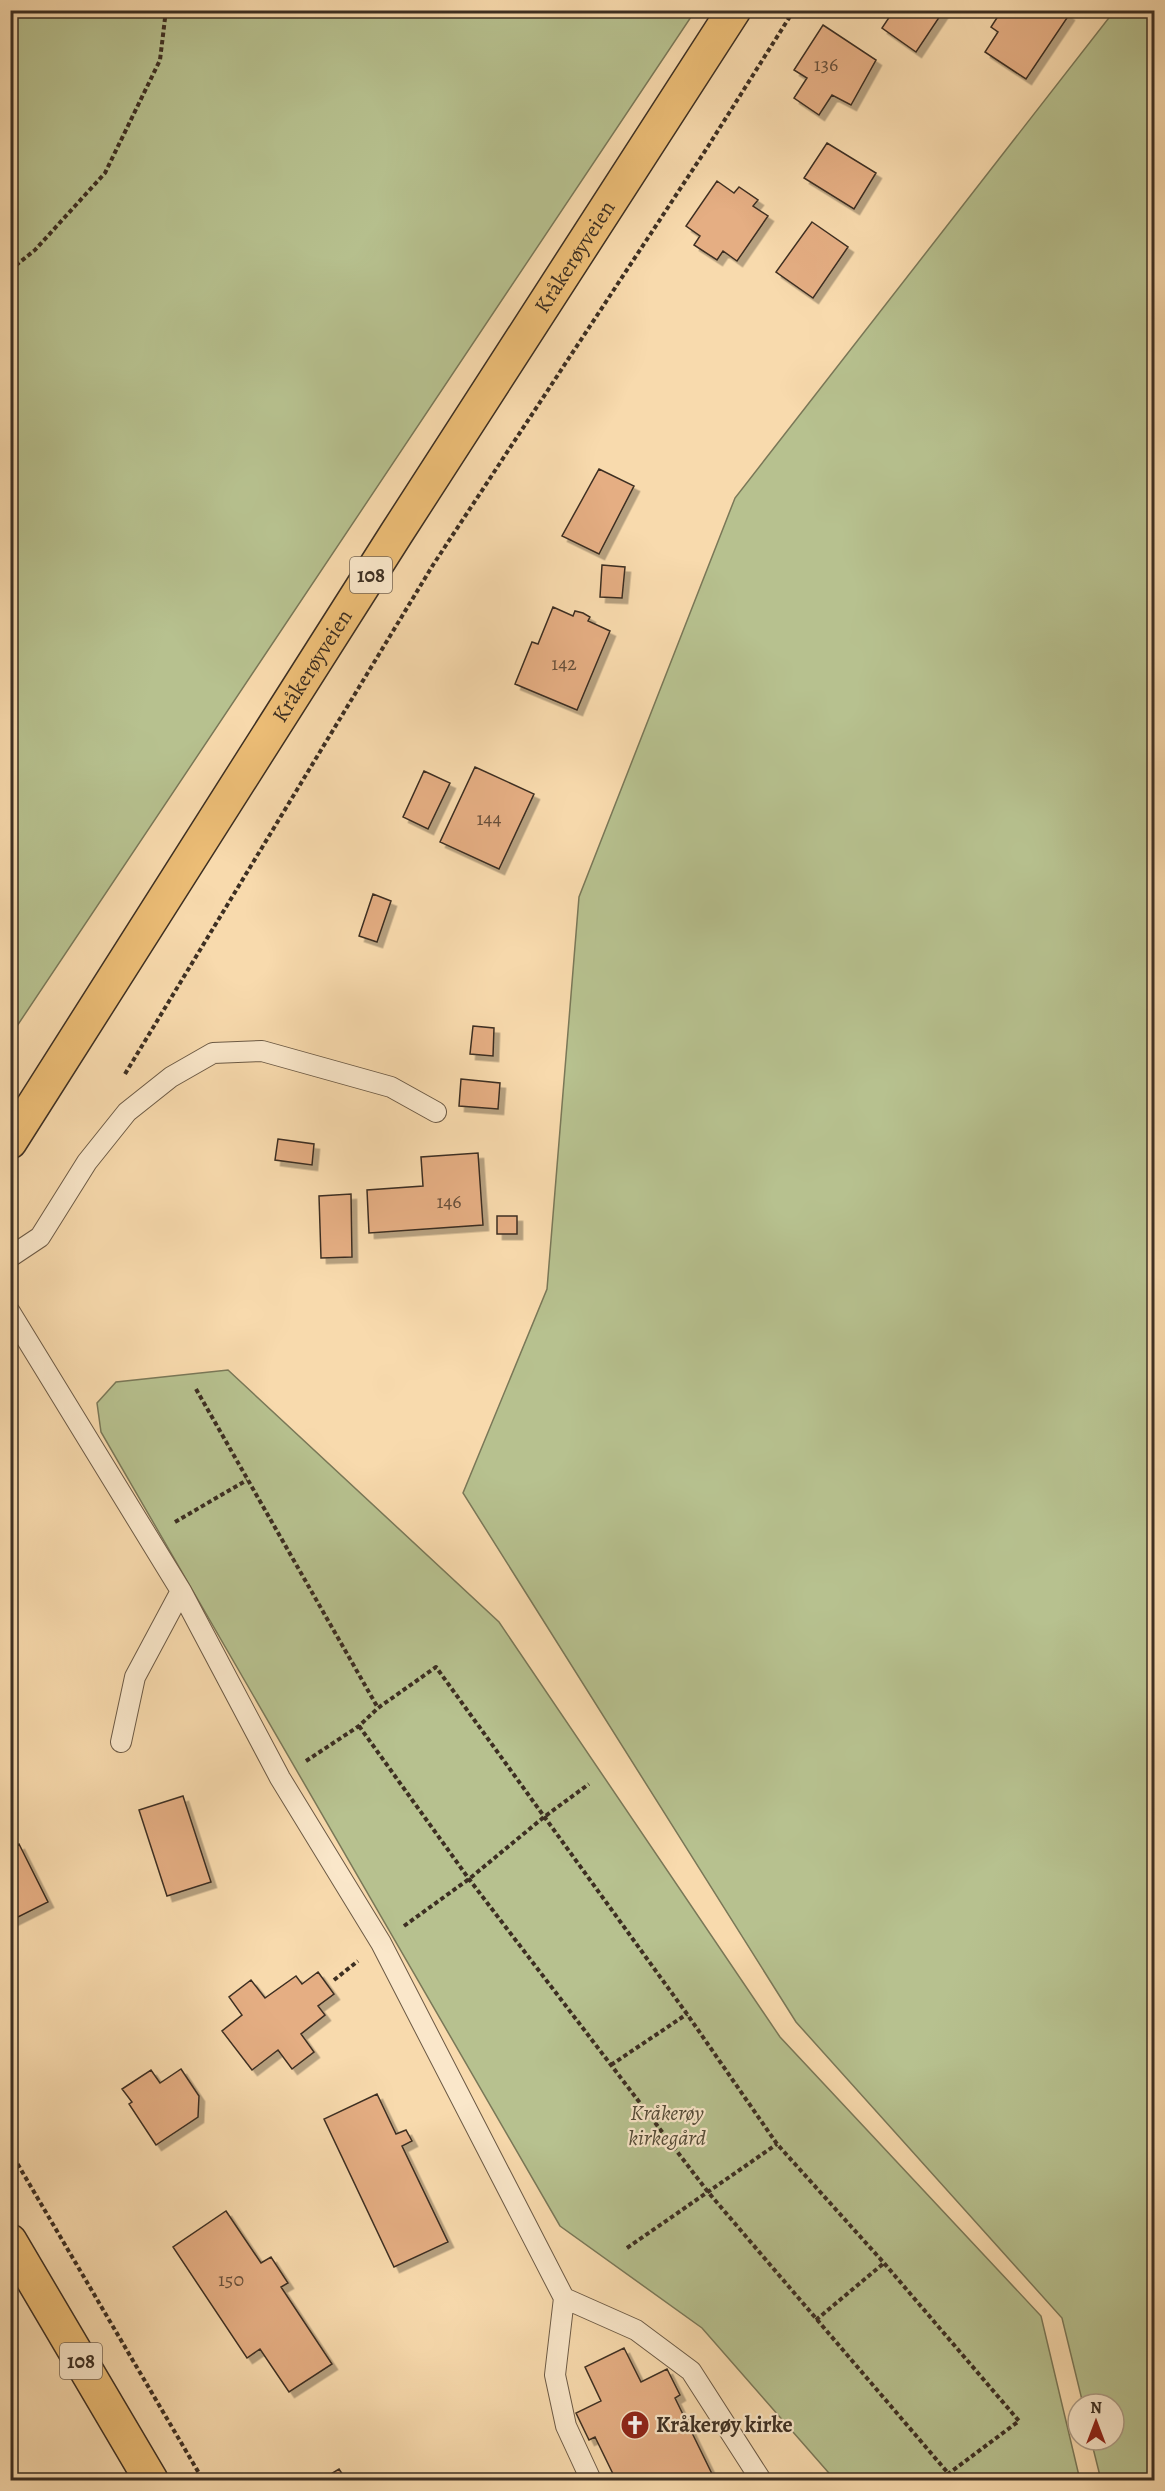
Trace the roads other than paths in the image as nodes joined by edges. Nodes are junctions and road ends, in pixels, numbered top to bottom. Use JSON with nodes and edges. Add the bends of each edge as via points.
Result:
{"nodes":[{"id":1,"x":734,"y":10,"type":"edge"},
{"id":2,"x":436,"y":1112,"type":"dead end"},
{"id":3,"x":10,"y":1142,"type":"edge"},
{"id":4,"x":10,"y":1257,"type":"edge"},
{"id":5,"x":10,"y":1312,"type":"edge"},
{"id":6,"x":181,"y":1591,"type":"junction"},
{"id":7,"x":121,"y":1742,"type":"dead end"},
{"id":8,"x":10,"y":2241,"type":"edge"},
{"id":9,"x":564,"y":2298,"type":"junction"},
{"id":10,"x":151,"y":2481,"type":"edge"},
{"id":11,"x":591,"y":2481,"type":"edge"},
{"id":12,"x":761,"y":2481,"type":"edge"}],
"edges":[{"from":1,"to":3,"type":"main road","name":"Kråkerøyveien","number":"108"},
{"from":2,"to":4,"type":"lane","via":[[391,1087],[273,1054],[213,1053],[171,1077],[127,1112],[87,1162],[40,1237]]},
{"from":5,"to":6,"type":"lane"},
{"from":6,"to":7,"type":"lane","via":[[135,1677]]},
{"from":6,"to":9,"type":"lane","via":[[280,1778],[381,1943]]},
{"from":8,"to":10,"type":"main road","number":"108"},
{"from":9,"to":11,"type":"lane","via":[[555,2375],[566,2426]]},
{"from":9,"to":12,"type":"lane","via":[[636,2330],[691,2371]]}]}
